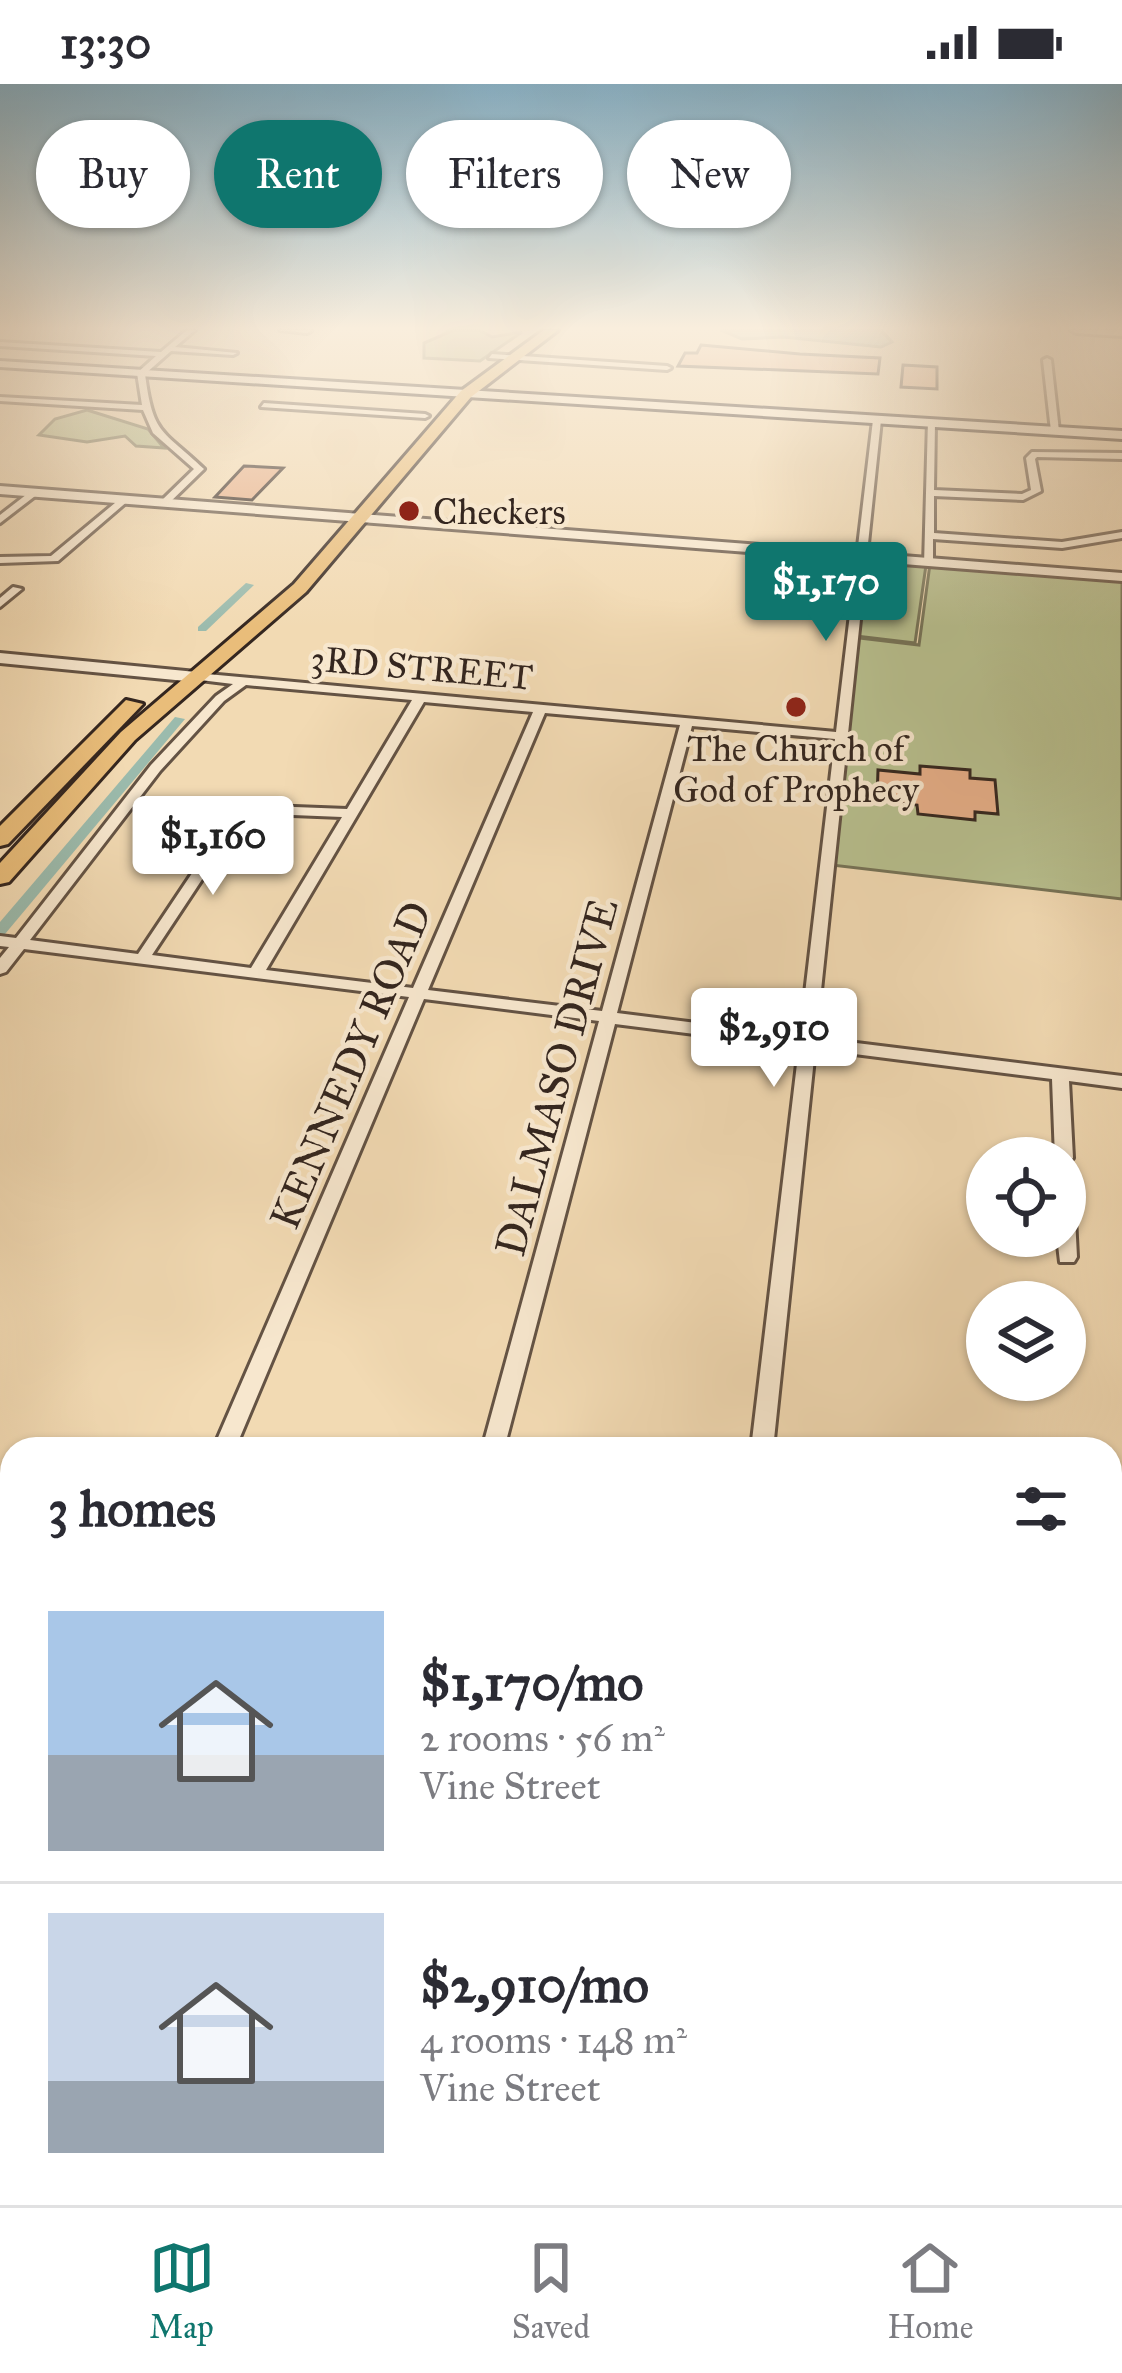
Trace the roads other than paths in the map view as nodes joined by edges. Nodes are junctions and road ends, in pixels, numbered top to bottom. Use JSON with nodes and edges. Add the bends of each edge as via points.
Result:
{"nodes":[{"id":1,"x":154,"y":429,"type":"edge"},
{"id":2,"x":417,"y":429,"type":"edge"},
{"id":3,"x":425,"y":429,"type":"edge"},
{"id":4,"x":876,"y":429,"type":"edge"},
{"id":5,"x":931,"y":429,"type":"edge"},
{"id":6,"x":1023,"y":429,"type":"edge"},
{"id":7,"x":1054,"y":431,"type":"joint"},
{"id":8,"x":1122,"y":435,"type":"edge"},
{"id":9,"x":1122,"y":456,"type":"edge"},
{"id":10,"x":393,"y":466,"type":"junction"},
{"id":11,"x":0,"y":490,"type":"edge"},
{"id":12,"x":34,"y":493,"type":"junction"},
{"id":13,"x":930,"y":493,"type":"junction"},
{"id":14,"x":124,"y":500,"type":"junction"},
{"id":15,"x":164,"y":503,"type":"junction"},
{"id":16,"x":340,"y":516,"type":"junction"},
{"id":17,"x":361,"y":518,"type":"junction"},
{"id":18,"x":0,"y":520,"type":"edge"},
{"id":19,"x":930,"y":536,"type":"junction"},
{"id":20,"x":1120,"y":538,"type":"edge"},
{"id":21,"x":860,"y":557,"type":"junction"},
{"id":22,"x":0,"y":560,"type":"edge"},
{"id":23,"x":928,"y":562,"type":"junction"},
{"id":24,"x":1122,"y":577,"type":"edge"},
{"id":25,"x":17,"y":589,"type":"dead end"},
{"id":26,"x":0,"y":604,"type":"edge"},
{"id":27,"x":0,"y":658,"type":"edge"},
{"id":28,"x":169,"y":675,"type":"junction"},
{"id":29,"x":213,"y":683,"type":"junction"},
{"id":30,"x":420,"y":698,"type":"junction"},
{"id":31,"x":541,"y":708,"type":"junction"},
{"id":32,"x":688,"y":722,"type":"junction"},
{"id":33,"x":838,"y":736,"type":"junction"},
{"id":34,"x":352,"y":813,"type":"junction"},
{"id":35,"x":0,"y":838,"type":"edge"},
{"id":36,"x":0,"y":877,"type":"edge"},
{"id":37,"x":13,"y":943,"type":"edge"},
{"id":38,"x":142,"y":959,"type":"junction"},
{"id":39,"x":0,"y":969,"type":"edge"},
{"id":40,"x":256,"y":974,"type":"junction"},
{"id":41,"x":421,"y":993,"type":"junction"},
{"id":42,"x":611,"y":1017,"type":"junction"},
{"id":43,"x":806,"y":1041,"type":"junction"},
{"id":44,"x":1060,"y":1074,"type":"junction"},
{"id":45,"x":1122,"y":1082,"type":"edge"},
{"id":46,"x":1063,"y":1137,"type":"edge"},
{"id":47,"x":229,"y":1437,"type":"edge"},
{"id":48,"x":497,"y":1437,"type":"edge"},
{"id":49,"x":763,"y":1437,"type":"edge"}],
"edges":[{"from":1,"to":15,"type":"street","via":[[162,444],[199,469]]},
{"from":2,"to":10,"type":"main road"},
{"from":3,"to":10,"type":"main road"},
{"from":4,"to":21,"type":"street"},
{"from":5,"to":13,"type":"street"},
{"from":6,"to":7,"type":"main road"},
{"from":7,"to":8,"type":"main road"},
{"from":9,"to":13,"type":"street","via":[[1035,454],[1036,490],[1023,497]]},
{"from":10,"to":16,"type":"main road"},
{"from":10,"to":17,"type":"main road"},
{"from":11,"to":12,"type":"street"},
{"from":12,"to":14,"type":"street"},
{"from":12,"to":18,"type":"street"},
{"from":13,"to":19,"type":"street"},
{"from":14,"to":15,"type":"street"},
{"from":14,"to":22,"type":"street","via":[[55,559]]},
{"from":15,"to":16,"type":"street"},
{"from":16,"to":17,"type":"street"},
{"from":16,"to":28,"type":"main road","via":[[257,605]]},
{"from":17,"to":21,"type":"street"},
{"from":17,"to":29,"type":"main road"},
{"from":19,"to":20,"type":"street","via":[[1062,545]]},
{"from":19,"to":23,"type":"street"},
{"from":21,"to":23,"type":"street"},
{"from":21,"to":33,"type":"street"},
{"from":23,"to":24,"type":"street"},
{"from":25,"to":26,"type":"street"},
{"from":27,"to":28,"type":"street"},
{"from":28,"to":29,"type":"street"},
{"from":28,"to":35,"type":"main road","via":[[80,752]]},
{"from":29,"to":30,"type":"street","name":"3RD STREET"},
{"from":29,"to":36,"type":"main road","via":[[108,755]]},
{"from":29,"to":37,"type":"street"},
{"from":30,"to":31,"type":"street","name":"3RD STREET"},
{"from":30,"to":34,"type":"street"},
{"from":31,"to":32,"type":"street","name":"3RD STREET"},
{"from":31,"to":41,"type":"street","name":"KENNEDY ROAD"},
{"from":32,"to":33,"type":"street","name":"3RD STREET"},
{"from":32,"to":42,"type":"street","name":"DALMASO DRIVE"},
{"from":33,"to":43,"type":"street"},
{"from":34,"to":38,"type":"street","via":[[239,814]]},
{"from":34,"to":40,"type":"street"},
{"from":37,"to":38,"type":"street"},
{"from":37,"to":39,"type":"street"},
{"from":38,"to":40,"type":"street"},
{"from":40,"to":41,"type":"street"},
{"from":41,"to":42,"type":"street"},
{"from":41,"to":47,"type":"street","name":"KENNEDY ROAD"},
{"from":42,"to":43,"type":"street"},
{"from":42,"to":48,"type":"street","name":"DALMASO DRIVE"},
{"from":43,"to":44,"type":"street"},
{"from":43,"to":49,"type":"street"},
{"from":44,"to":45,"type":"street"},
{"from":44,"to":46,"type":"street"}]}
